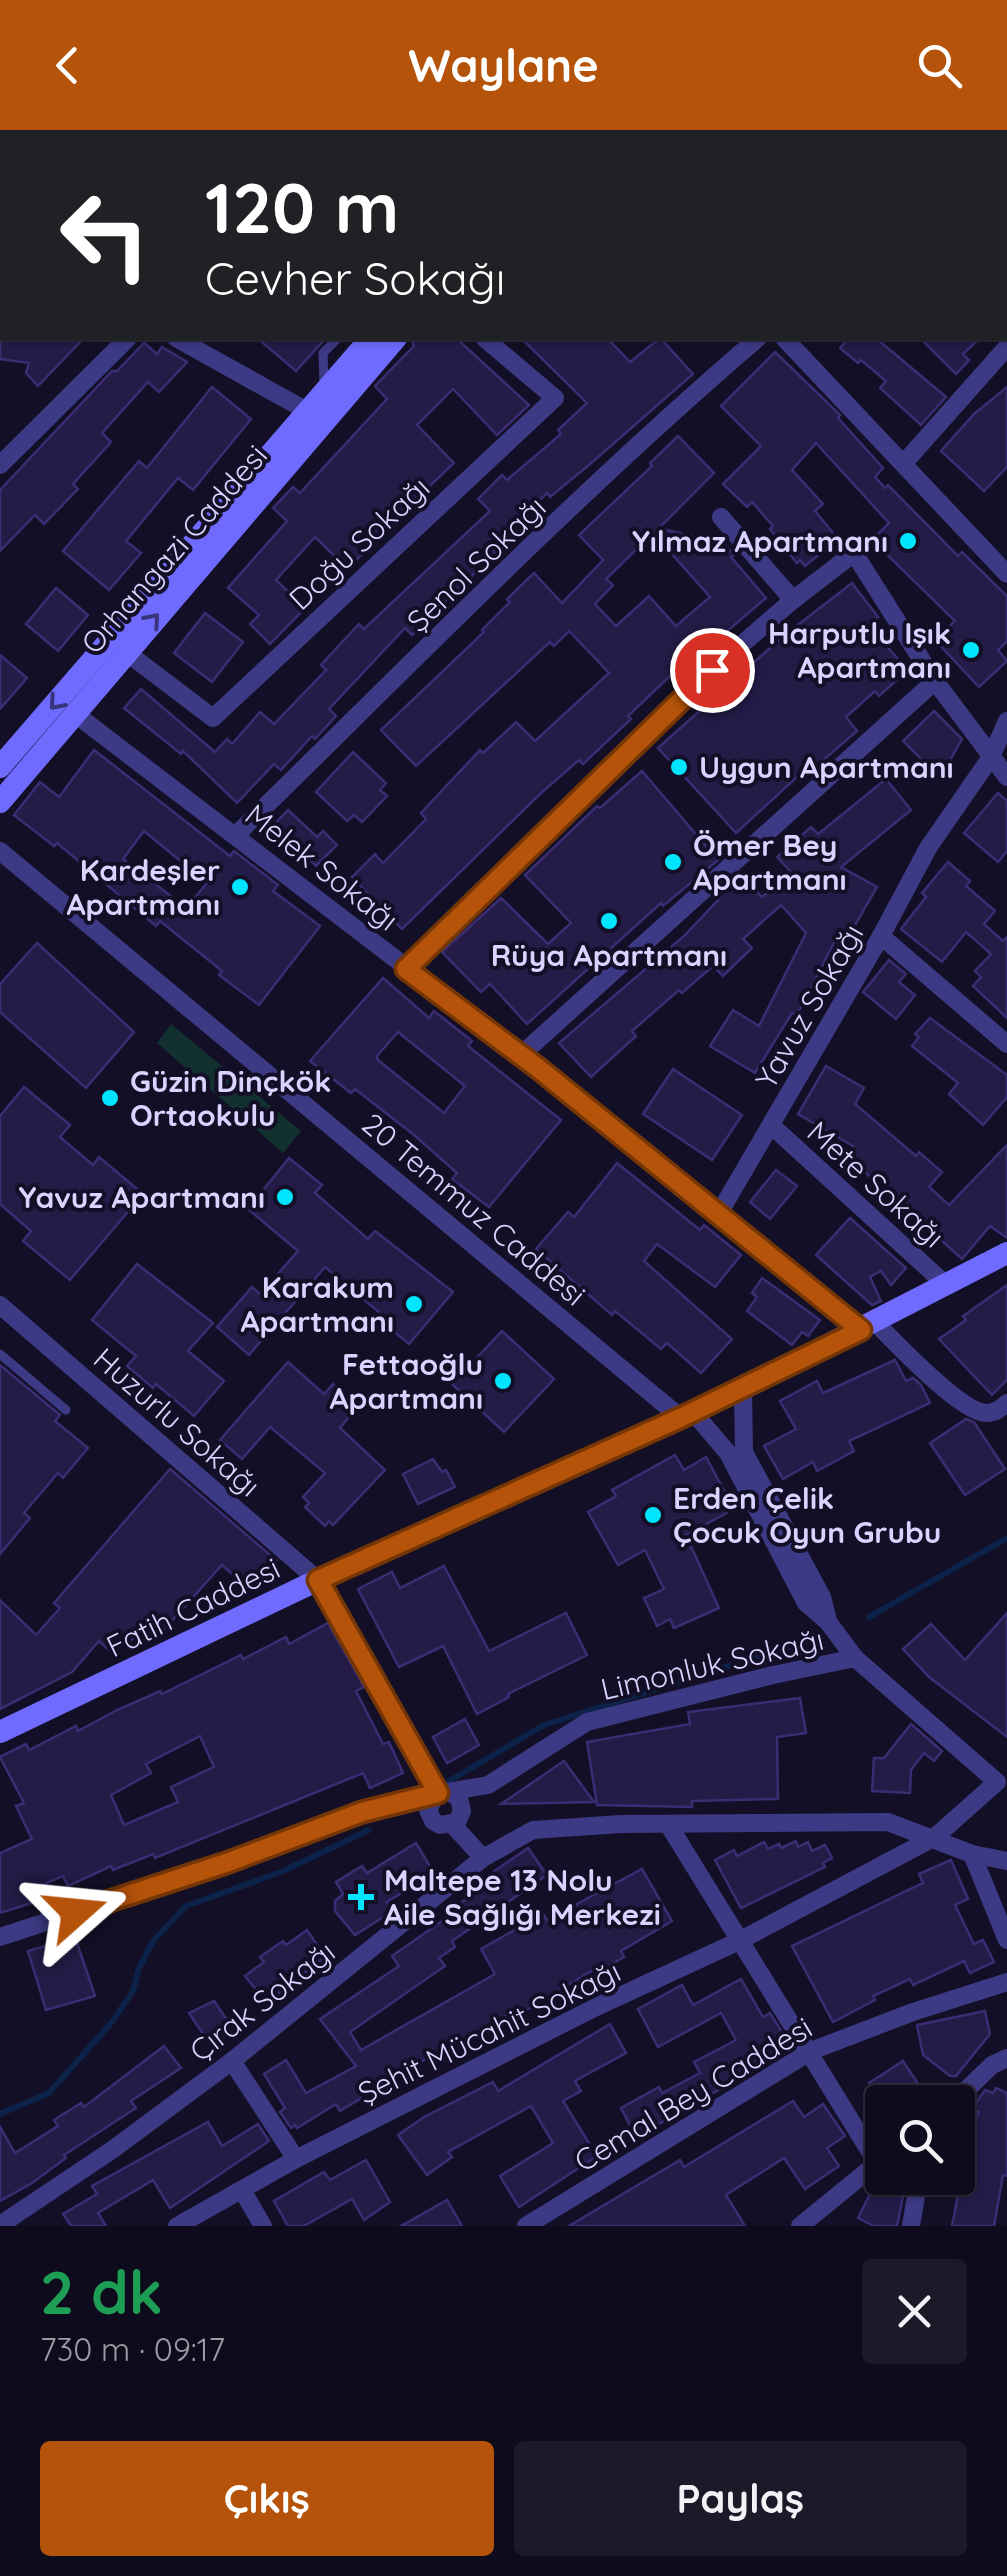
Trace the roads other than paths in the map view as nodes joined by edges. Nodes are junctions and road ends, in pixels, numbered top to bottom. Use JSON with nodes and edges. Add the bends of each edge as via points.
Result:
{"nodes":[{"id":1,"x":126,"y":340,"type":"edge"},
{"id":2,"x":180,"y":340,"type":"edge"},
{"id":3,"x":336,"y":340,"type":"edge"},
{"id":4,"x":369,"y":340,"type":"edge"},
{"id":5,"x":394,"y":340,"type":"edge"},
{"id":6,"x":486,"y":340,"type":"edge"},
{"id":7,"x":756,"y":340,"type":"edge"},
{"id":8,"x":786,"y":340,"type":"edge"},
{"id":9,"x":1007,"y":347,"type":"edge"},
{"id":10,"x":324,"y":392,"type":"junction"},
{"id":11,"x":308,"y":411,"type":"junction"},
{"id":12,"x":904,"y":463,"type":"junction"},
{"id":13,"x":0,"y":465,"type":"edge"},
{"id":14,"x":720,"y":517,"type":"dead end"},
{"id":15,"x":1007,"y":574,"type":"edge"},
{"id":16,"x":792,"y":600,"type":"junction"},
{"id":17,"x":126,"y":652,"type":"junction"},
{"id":18,"x":936,"y":681,"type":"junction"},
{"id":19,"x":74,"y":713,"type":"junction"},
{"id":20,"x":1007,"y":720,"type":"edge"},
{"id":21,"x":991,"y":757,"type":"junction"},
{"id":22,"x":0,"y":767,"type":"edge"},
{"id":23,"x":1007,"y":777,"type":"edge"},
{"id":24,"x":0,"y":802,"type":"edge"},
{"id":25,"x":237,"y":834,"type":"junction"},
{"id":26,"x":0,"y":851,"type":"edge"},
{"id":27,"x":881,"y":936,"type":"junction"},
{"id":28,"x":406,"y":969,"type":"junction"},
{"id":29,"x":1007,"y":1044,"type":"edge"},
{"id":30,"x":521,"y":1055,"type":"junction"},
{"id":31,"x":772,"y":1126,"type":"junction"},
{"id":32,"x":718,"y":1215,"type":"junction"},
{"id":33,"x":1007,"y":1253,"type":"edge"},
{"id":34,"x":944,"y":1283,"type":"junction"},
{"id":35,"x":0,"y":1305,"type":"edge"},
{"id":36,"x":868,"y":1326,"type":"junction"},
{"id":37,"x":0,"y":1354,"type":"edge"},
{"id":38,"x":743,"y":1388,"type":"junction"},
{"id":39,"x":1007,"y":1404,"type":"edge"},
{"id":40,"x":66,"y":1410,"type":"dead end"},
{"id":41,"x":687,"y":1415,"type":"junction"},
{"id":42,"x":318,"y":1580,"type":"junction"},
{"id":43,"x":828,"y":1622,"type":"junction"},
{"id":44,"x":855,"y":1658,"type":"junction"},
{"id":45,"x":0,"y":1732,"type":"edge"},
{"id":46,"x":1002,"y":1776,"type":"edge"},
{"id":47,"x":444,"y":1792,"type":"junction"},
{"id":48,"x":452,"y":1824,"type":"junction"},
{"id":49,"x":668,"y":1824,"type":"junction"},
{"id":50,"x":934,"y":1837,"type":"junction"},
{"id":51,"x":972,"y":1854,"type":"junction"},
{"id":52,"x":483,"y":1858,"type":"junction"},
{"id":53,"x":1007,"y":1861,"type":"edge"},
{"id":54,"x":0,"y":1938,"type":"edge"},
{"id":55,"x":1007,"y":1940,"type":"edge"},
{"id":56,"x":739,"y":1942,"type":"junction"},
{"id":57,"x":1007,"y":1982,"type":"edge"},
{"id":58,"x":811,"y":2052,"type":"junction"},
{"id":59,"x":1007,"y":2058,"type":"edge"},
{"id":60,"x":232,"y":2061,"type":"junction"},
{"id":61,"x":971,"y":2085,"type":"edge"},
{"id":62,"x":865,"y":2137,"type":"edge"},
{"id":63,"x":296,"y":2159,"type":"junction"},
{"id":64,"x":865,"y":2173,"type":"edge"},
{"id":65,"x":242,"y":2190,"type":"junction"},
{"id":66,"x":916,"y":2195,"type":"edge"},
{"id":67,"x":0,"y":2225,"type":"edge"},
{"id":68,"x":177,"y":2226,"type":"edge"},
{"id":69,"x":263,"y":2226,"type":"edge"},
{"id":70,"x":526,"y":2226,"type":"edge"},
{"id":71,"x":800,"y":2226,"type":"edge"},
{"id":72,"x":911,"y":2226,"type":"edge"}],
"edges":[{"from":1,"to":13,"type":"street"},
{"from":2,"to":11,"type":"street"},
{"from":3,"to":10,"type":"lane","via":[[323,354]]},
{"from":4,"to":10,"type":"main road","name":"Orhangazi Caddesi"},
{"from":17,"to":5,"type":"main road","name":"Orhangazi Caddesi","one_way":true},
{"from":6,"to":17,"type":"street","name":"Doğu Sokağı","via":[[555,398],[213,718]]},
{"from":7,"to":25,"type":"street","name":"Şenol Sokağı"},
{"from":8,"to":12,"type":"street"},
{"from":9,"to":12,"type":"street"},
{"from":10,"to":11,"type":"main road","name":"Orhangazi Caddesi"},
{"from":11,"to":22,"type":"main road","name":"Orhangazi Caddesi","one_way":true},
{"from":12,"to":15,"type":"street"},
{"from":14,"to":16,"type":"street"},
{"from":16,"to":18,"type":"street","via":[[854,554]]},
{"from":16,"to":28,"type":"street"},
{"from":17,"to":19,"type":"main road","name":"Orhangazi Caddesi"},
{"from":18,"to":21,"type":"street"},
{"from":18,"to":30,"type":"street"},
{"from":19,"to":24,"type":"main road","name":"Orhangazi Caddesi"},
{"from":19,"to":25,"type":"street","name":"Melek Sokağı"},
{"from":20,"to":21,"type":"street","name":"Yavuz Sokağı"},
{"from":21,"to":23,"type":"street"},
{"from":21,"to":27,"type":"street","name":"Yavuz Sokağı","via":[[928,848]]},
{"from":25,"to":28,"type":"street","name":"Melek Sokağı"},
{"from":26,"to":41,"type":"street","name":"20 Temmuz Caddesi"},
{"from":27,"to":29,"type":"street"},
{"from":27,"to":31,"type":"street","name":"Yavuz Sokağı"},
{"from":28,"to":30,"type":"street","name":"Melek Sokağı"},
{"from":30,"to":32,"type":"street","name":"Melek Sokağı"},
{"from":31,"to":32,"type":"street","name":"Yavuz Sokağı"},
{"from":31,"to":34,"type":"street","name":"Mete Sokağı"},
{"from":32,"to":36,"type":"street","name":"Melek Sokağı"},
{"from":33,"to":34,"type":"main road","name":"Fatih Caddesi"},
{"from":34,"to":36,"type":"main road","name":"Fatih Caddesi"},
{"from":35,"to":42,"type":"street","name":"Huzurlu Sokağı"},
{"from":36,"to":38,"type":"main road","name":"Fatih Caddesi"},
{"from":36,"to":39,"type":"street","name":"Melek Sokağı","via":[[976,1411],[995,1412]]},
{"from":37,"to":40,"type":"lane"},
{"from":38,"to":41,"type":"main road","name":"Fatih Caddesi"},
{"from":38,"to":43,"type":"street","via":[[744,1452],[822,1597]]},
{"from":41,"to":42,"type":"main road","name":"Fatih Caddesi"},
{"from":41,"to":43,"type":"street","name":"20 Temmuz Caddesi","via":[[728,1454],[806,1603]]},
{"from":42,"to":45,"type":"main road","name":"Fatih Caddesi"},
{"from":42,"to":47,"type":"street","name":"Huzurlu Sokağı"},
{"from":43,"to":44,"type":"street"},
{"from":44,"to":46,"type":"street","name":"Limonluk Sokağı"},
{"from":44,"to":47,"type":"street","name":"Limonluk Sokağı","via":[[586,1722],[488,1785]]},
{"from":46,"to":50,"type":"street","name":"Limonluk Sokağı"},
{"from":47,"to":48,"type":"street","via":[[459,1798],[462,1808]]},
{"from":47,"to":48,"type":"street","via":[[428,1804],[430,1816],[440,1826]]},
{"from":47,"to":54,"type":"street","name":"Limonluk Sokağı","via":[[362,1812]]},
{"from":48,"to":52,"type":"street"},
{"from":49,"to":50,"type":"street","name":"Çırak Sokağı","via":[[888,1822]]},
{"from":49,"to":52,"type":"street","name":"Çırak Sokağı","via":[[546,1827]]},
{"from":49,"to":56,"type":"street"},
{"from":50,"to":51,"type":"street","name":"Çırak Sokağı"},
{"from":50,"to":56,"type":"street","name":"Şehit Mücahit Sokağı"},
{"from":51,"to":53,"type":"street","name":"Çırak Sokağı"},
{"from":51,"to":55,"type":"street"},
{"from":52,"to":60,"type":"street","name":"Çırak Sokağı"},
{"from":56,"to":58,"type":"street"},
{"from":56,"to":63,"type":"street","name":"Şehit Mücahit Sokağı"},
{"from":57,"to":58,"type":"street","name":"Cemal Bey Caddesi"},
{"from":58,"to":62,"type":"street"},
{"from":58,"to":70,"type":"street","name":"Cemal Bey Caddesi"},
{"from":59,"to":61,"type":"street"},
{"from":60,"to":63,"type":"street"},
{"from":60,"to":67,"type":"street","name":"Çırak Sokağı"},
{"from":63,"to":65,"type":"street","name":"Şehit Mücahit Sokağı"},
{"from":64,"to":71,"type":"street"},
{"from":65,"to":68,"type":"street","name":"Şehit Mücahit Sokağı"},
{"from":65,"to":69,"type":"street"},
{"from":66,"to":72,"type":"street"}]}
